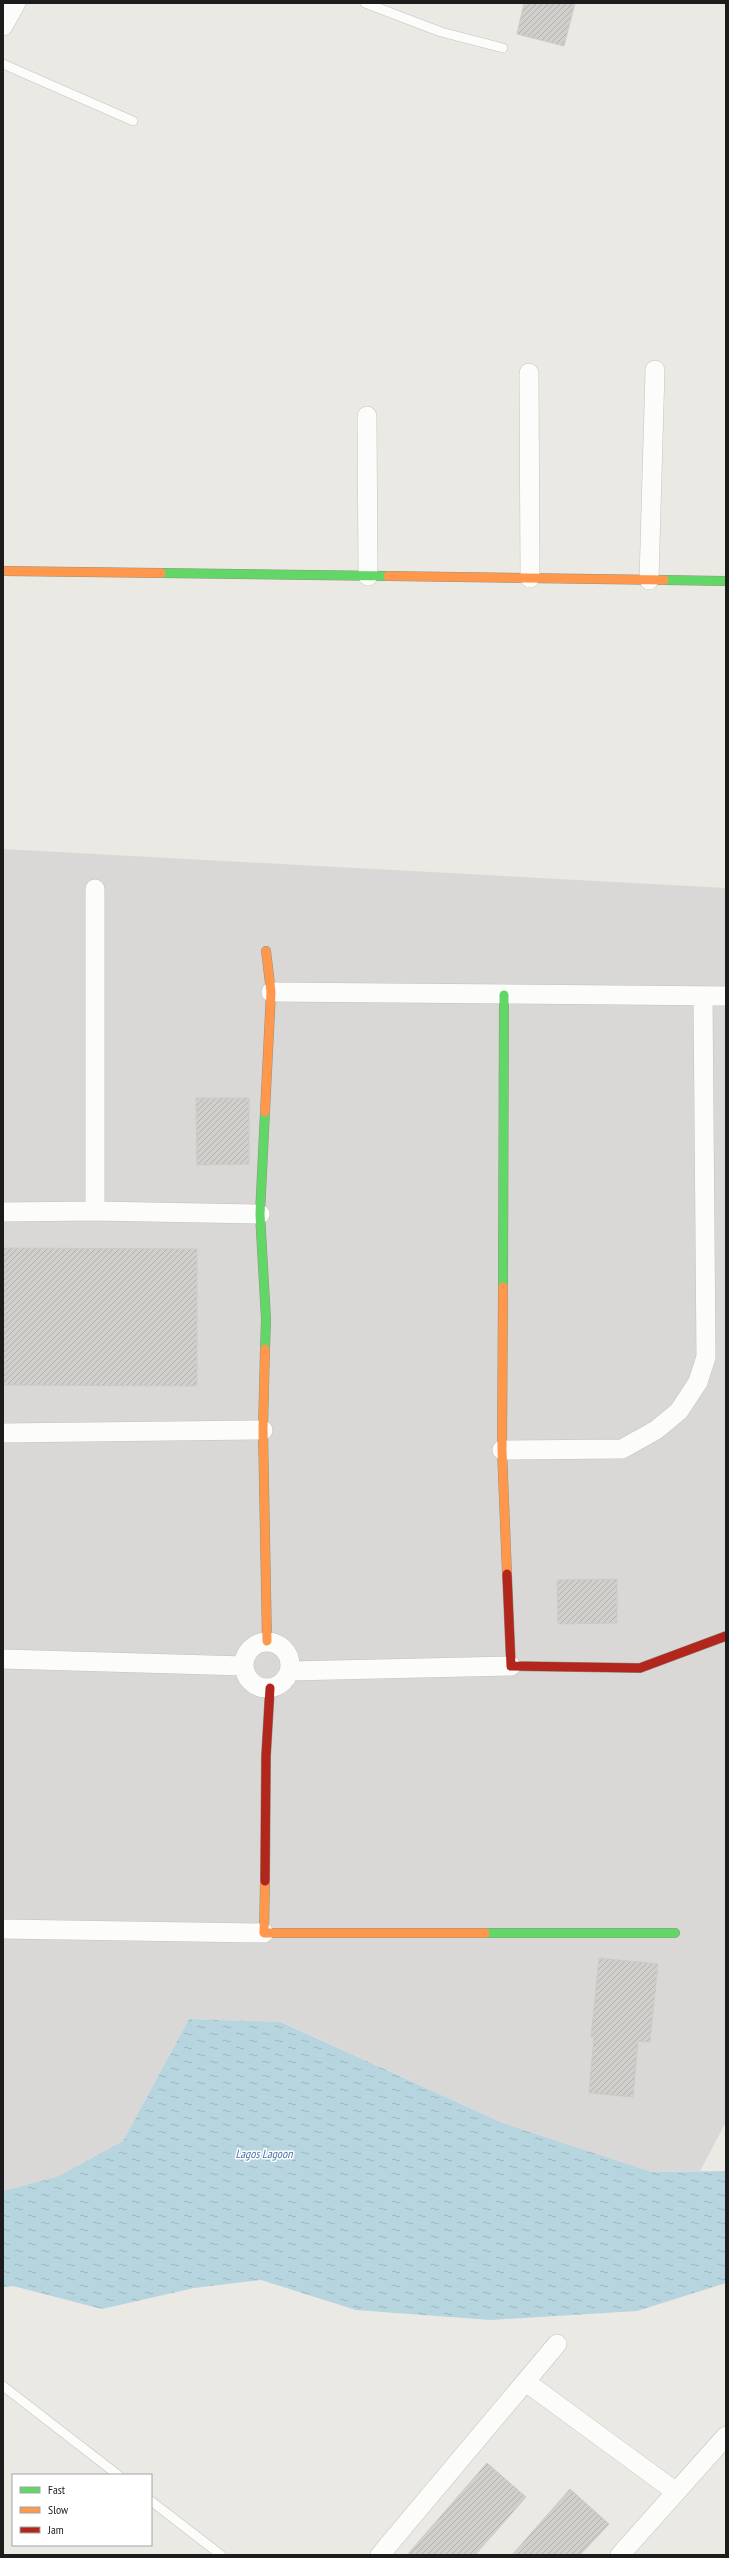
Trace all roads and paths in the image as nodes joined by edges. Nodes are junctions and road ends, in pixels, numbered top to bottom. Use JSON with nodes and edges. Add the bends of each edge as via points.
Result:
{"nodes":[{"id":1,"x":16,"y":3,"type":"edge"},
{"id":2,"x":365,"y":3,"type":"edge"},
{"id":3,"x":3,"y":26,"type":"edge"},
{"id":4,"x":503,"y":48,"type":"dead end"},
{"id":5,"x":3,"y":64,"type":"edge"},
{"id":6,"x":133,"y":121,"type":"dead end"},
{"id":7,"x":655,"y":370,"type":"dead end"},
{"id":8,"x":529,"y":373,"type":"dead end"},
{"id":9,"x":367,"y":416,"type":"dead end"},
{"id":10,"x":3,"y":571,"type":"edge"},
{"id":11,"x":368,"y":576,"type":"junction"},
{"id":12,"x":530,"y":578,"type":"junction"},
{"id":13,"x":649,"y":580,"type":"junction"},
{"id":14,"x":726,"y":581,"type":"edge"},
{"id":15,"x":94,"y":889,"type":"dead end"},
{"id":16,"x":266,"y":951,"type":"dead end"},
{"id":17,"x":271,"y":992,"type":"junction"},
{"id":18,"x":504,"y":995,"type":"junction"},
{"id":19,"x":703,"y":996,"type":"junction"},
{"id":20,"x":726,"y":996,"type":"edge"},
{"id":21,"x":95,"y":1211,"type":"junction"},
{"id":22,"x":3,"y":1212,"type":"edge"},
{"id":23,"x":260,"y":1214,"type":"junction"},
{"id":24,"x":263,"y":1430,"type":"junction"},
{"id":25,"x":3,"y":1433,"type":"edge"},
{"id":26,"x":502,"y":1450,"type":"junction"},
{"id":27,"x":726,"y":1636,"type":"edge"},
{"id":28,"x":267,"y":1641,"type":"junction"},
{"id":29,"x":3,"y":1659,"type":"edge"},
{"id":30,"x":244,"y":1666,"type":"junction"},
{"id":31,"x":511,"y":1666,"type":"junction"},
{"id":32,"x":290,"y":1671,"type":"junction"},
{"id":33,"x":270,"y":1688,"type":"junction"},
{"id":34,"x":3,"y":1929,"type":"edge"},
{"id":35,"x":264,"y":1933,"type":"junction"},
{"id":36,"x":675,"y":1933,"type":"dead end"},
{"id":37,"x":557,"y":2344,"type":"dead end"},
{"id":38,"x":526,"y":2382,"type":"junction"},
{"id":39,"x":3,"y":2386,"type":"edge"},
{"id":40,"x":726,"y":2436,"type":"edge"},
{"id":41,"x":117,"y":2474,"type":"edge"},
{"id":42,"x":676,"y":2492,"type":"junction"},
{"id":43,"x":152,"y":2502,"type":"edge"},
{"id":44,"x":221,"y":2555,"type":"edge"},
{"id":45,"x":380,"y":2555,"type":"edge"},
{"id":46,"x":620,"y":2555,"type":"edge"}],
"edges":[{"from":1,"to":3,"type":"street"},
{"from":2,"to":4,"type":"lane","via":[[441,32]]},
{"from":5,"to":6,"type":"lane"},
{"from":7,"to":13,"type":"street"},
{"from":8,"to":12,"type":"street"},
{"from":9,"to":11,"type":"street"},
{"from":10,"to":11,"type":"street"},
{"from":11,"to":12,"type":"street"},
{"from":12,"to":13,"type":"street"},
{"from":13,"to":14,"type":"street"},
{"from":15,"to":21,"type":"street"},
{"from":16,"to":17,"type":"street"},
{"from":17,"to":18,"type":"street"},
{"from":17,"to":23,"type":"street"},
{"from":18,"to":19,"type":"street"},
{"from":18,"to":26,"type":"street"},
{"from":19,"to":20,"type":"street"},
{"from":19,"to":26,"type":"street","via":[[706,1357],[698,1382],[679,1411],[656,1430],[622,1448]]},
{"from":21,"to":22,"type":"street"},
{"from":21,"to":23,"type":"street"},
{"from":23,"to":24,"type":"street","via":[[266,1319]]},
{"from":24,"to":25,"type":"street"},
{"from":24,"to":28,"type":"street"},
{"from":26,"to":31,"type":"street"},
{"from":27,"to":31,"type":"street","via":[[640,1668]]},
{"from":28,"to":30,"type":"street","via":[[250,1649],[245,1656]]},
{"from":28,"to":32,"type":"street","via":[[276,1643],[288,1654]]},
{"from":29,"to":30,"type":"street"},
{"from":30,"to":33,"type":"street","via":[[246,1675],[252,1683],[261,1688]]},
{"from":31,"to":32,"type":"street"},
{"from":32,"to":33,"type":"street","via":[[279,1685]]},
{"from":33,"to":35,"type":"street","via":[[266,1756]]},
{"from":34,"to":35,"type":"street"},
{"from":35,"to":36,"type":"street"},
{"from":37,"to":38,"type":"street"},
{"from":38,"to":42,"type":"street"},
{"from":38,"to":45,"type":"street"},
{"from":39,"to":41,"type":"lane"},
{"from":40,"to":42,"type":"street"},
{"from":42,"to":46,"type":"street"},
{"from":43,"to":44,"type":"lane"}]}
